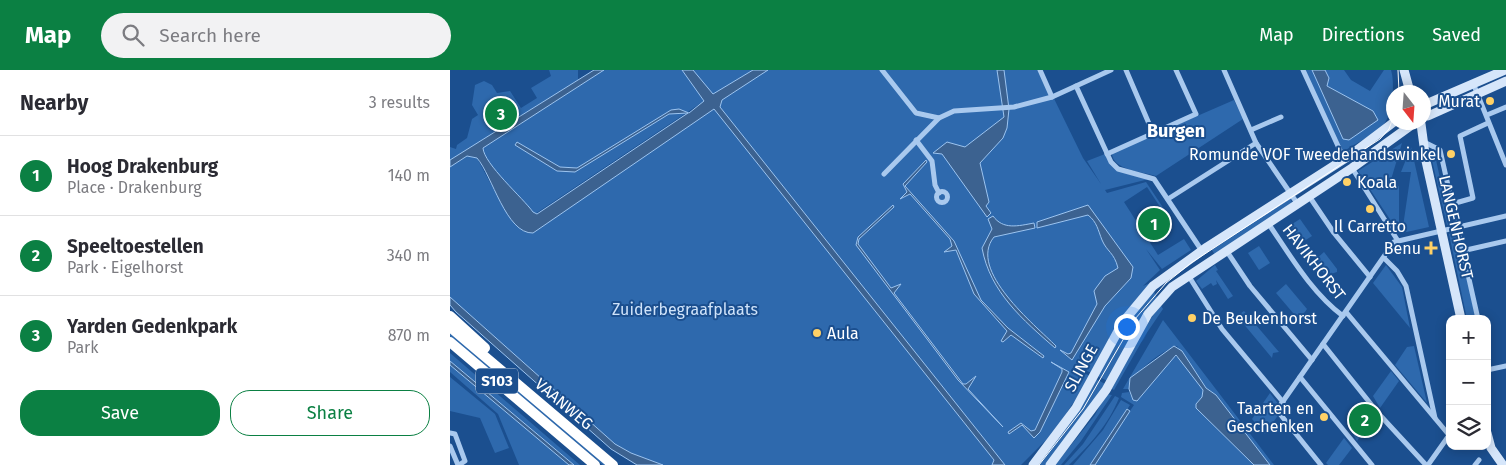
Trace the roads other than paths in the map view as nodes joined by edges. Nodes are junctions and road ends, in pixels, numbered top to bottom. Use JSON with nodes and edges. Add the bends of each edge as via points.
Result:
{"nodes":[{"id":1,"x":882,"y":70,"type":"edge"},
{"id":2,"x":1040,"y":70,"type":"edge"},
{"id":3,"x":1094,"y":70,"type":"edge"},
{"id":4,"x":1111,"y":70,"type":"edge"},
{"id":5,"x":1126,"y":70,"type":"edge"},
{"id":6,"x":1176,"y":70,"type":"edge"},
{"id":7,"x":1224,"y":70,"type":"edge"},
{"id":8,"x":1303,"y":70,"type":"edge"},
{"id":9,"x":1404,"y":70,"type":"edge"},
{"id":10,"x":1505,"y":70,"type":"edge"},
{"id":11,"x":1097,"y":76,"type":"junction"},
{"id":12,"x":1506,"y":81,"type":"edge"},
{"id":13,"x":1473,"y":83,"type":"junction"},
{"id":14,"x":1408,"y":85,"type":"edge"},
{"id":15,"x":1076,"y":86,"type":"junction"},
{"id":16,"x":1477,"y":93,"type":"junction"},
{"id":17,"x":1052,"y":97,"type":"junction"},
{"id":18,"x":1431,"y":102,"type":"edge"},
{"id":19,"x":1506,"y":107,"type":"edge"},
{"id":20,"x":1431,"y":115,"type":"edge"},
{"id":21,"x":1487,"y":115,"type":"junction"},
{"id":22,"x":1281,"y":117,"type":"dead end"},
{"id":23,"x":939,"y":118,"type":"junction"},
{"id":24,"x":1488,"y":122,"type":"junction"},
{"id":25,"x":1386,"y":127,"type":"edge"},
{"id":26,"x":1251,"y":130,"type":"junction"},
{"id":27,"x":1406,"y":130,"type":"edge"},
{"id":28,"x":1420,"y":130,"type":"edge"},
{"id":29,"x":1153,"y":133,"type":"junction"},
{"id":30,"x":916,"y":140,"type":"junction"},
{"id":31,"x":1256,"y":142,"type":"junction"},
{"id":32,"x":1428,"y":142,"type":"junction"},
{"id":33,"x":1107,"y":154,"type":"junction"},
{"id":34,"x":1343,"y":157,"type":"junction"},
{"id":35,"x":1506,"y":165,"type":"edge"},
{"id":36,"x":1353,"y":170,"type":"junction"},
{"id":37,"x":884,"y":174,"type":"dead end"},
{"id":38,"x":939,"y":193,"type":"dead end"},
{"id":39,"x":1290,"y":194,"type":"junction"},
{"id":40,"x":1309,"y":196,"type":"junction"},
{"id":41,"x":1168,"y":199,"type":"junction"},
{"id":42,"x":1298,"y":203,"type":"junction"},
{"id":43,"x":1452,"y":204,"type":"junction"},
{"id":44,"x":1506,"y":216,"type":"edge"},
{"id":45,"x":1268,"y":222,"type":"junction"},
{"id":46,"x":1458,"y":228,"type":"junction"},
{"id":47,"x":1442,"y":231,"type":"junction"},
{"id":48,"x":1398,"y":241,"type":"junction"},
{"id":49,"x":1506,"y":241,"type":"edge"},
{"id":50,"x":1226,"y":249,"type":"junction"},
{"id":51,"x":1202,"y":251,"type":"junction"},
{"id":52,"x":1462,"y":251,"type":"junction"},
{"id":53,"x":1384,"y":258,"type":"junction"},
{"id":54,"x":1209,"y":261,"type":"junction"},
{"id":55,"x":1187,"y":274,"type":"junction"},
{"id":56,"x":1370,"y":277,"type":"junction"},
{"id":57,"x":1344,"y":314,"type":"junction"},
{"id":58,"x":1460,"y":315,"type":"edge"},
{"id":59,"x":1477,"y":315,"type":"edge"},
{"id":60,"x":450,"y":316,"type":"edge"},
{"id":61,"x":450,"y":327,"type":"edge"},
{"id":62,"x":450,"y":342,"type":"edge"},
{"id":63,"x":1323,"y":344,"type":"junction"},
{"id":64,"x":1312,"y":360,"type":"junction"},
{"id":65,"x":1506,"y":366,"type":"edge"},
{"id":66,"x":1491,"y":369,"type":"edge"},
{"id":67,"x":1300,"y":377,"type":"junction"},
{"id":68,"x":520,"y":387,"type":"junction"},
{"id":69,"x":1283,"y":402,"type":"junction"},
{"id":70,"x":1435,"y":418,"type":"junction"},
{"id":71,"x":1446,"y":431,"type":"edge"},
{"id":72,"x":450,"y":433,"type":"edge"},
{"id":73,"x":1446,"y":438,"type":"edge"},
{"id":74,"x":450,"y":446,"type":"edge"},
{"id":75,"x":1491,"y":448,"type":"edge"},
{"id":76,"x":1506,"y":462,"type":"edge"},
{"id":77,"x":459,"y":465,"type":"edge"},
{"id":78,"x":596,"y":465,"type":"edge"},
{"id":79,"x":613,"y":465,"type":"edge"},
{"id":80,"x":1033,"y":465,"type":"edge"},
{"id":81,"x":1050,"y":465,"type":"edge"},
{"id":82,"x":1321,"y":465,"type":"edge"},
{"id":83,"x":1372,"y":465,"type":"edge"},
{"id":84,"x":1427,"y":465,"type":"edge"},
{"id":85,"x":1503,"y":465,"type":"edge"}],
"edges":[{"from":1,"to":23,"type":"street","via":[[916,113]]},
{"from":2,"to":17,"type":"street"},
{"from":3,"to":11,"type":"street"},
{"from":4,"to":11,"type":"street"},
{"from":5,"to":29,"type":"street"},
{"from":6,"to":29,"type":"street","via":[[1196,114]]},
{"from":7,"to":26,"type":"street"},
{"from":8,"to":34,"type":"street"},
{"from":9,"to":14,"type":"main road"},
{"from":10,"to":13,"type":"main road"},
{"from":11,"to":15,"type":"street"},
{"from":12,"to":16,"type":"main road"},
{"from":13,"to":16,"type":"street"},
{"from":13,"to":18,"type":"main road"},
{"from":15,"to":17,"type":"street"},
{"from":15,"to":33,"type":"street"},
{"from":16,"to":20,"type":"main road"},
{"from":16,"to":21,"type":"street"},
{"from":17,"to":23,"type":"street","via":[[1011,108],[954,111]]},
{"from":19,"to":21,"type":"street"},
{"from":21,"to":24,"type":"street"},
{"from":22,"to":26,"type":"street"},
{"from":23,"to":30,"type":"street"},
{"from":24,"to":35,"type":"street"},
{"from":24,"to":43,"type":"street","via":[[1460,136],[1473,198]]},
{"from":25,"to":34,"type":"main road","name":"SLINGE"},
{"from":26,"to":31,"type":"street"},
{"from":27,"to":36,"type":"main road","name":"SLINGE"},
{"from":28,"to":32,"type":"main road","name":"LANGENHORST"},
{"from":29,"to":33,"type":"street"},
{"from":30,"to":37,"type":"street"},
{"from":30,"to":38,"type":"street","via":[[932,161]]},
{"from":31,"to":39,"type":"street"},
{"from":31,"to":41,"type":"street"},
{"from":32,"to":43,"type":"street","name":"LANGENHORST","via":[[1440,150]]},
{"from":32,"to":47,"type":"main road","name":"LANGENHORST","via":[[1426,161]]},
{"from":33,"to":41,"type":"street","via":[[1118,168],[1154,179]]},
{"from":34,"to":39,"type":"main road","name":"SLINGE"},
{"from":36,"to":40,"type":"main road","name":"SLINGE"},
{"from":36,"to":48,"type":"street"},
{"from":39,"to":42,"type":"street"},
{"from":39,"to":51,"type":"main road","name":"SLINGE"},
{"from":40,"to":42,"type":"main road","name":"SLINGE"},
{"from":40,"to":56,"type":"street"},
{"from":41,"to":51,"type":"street"},
{"from":42,"to":45,"type":"main road","name":"SLINGE"},
{"from":43,"to":46,"type":"street","name":"LANGENHORST"},
{"from":44,"to":46,"type":"street"},
{"from":45,"to":50,"type":"main road","name":"SLINGE"},
{"from":45,"to":57,"type":"street","name":"HAVIKHORST","via":[[1292,260],[1329,304]]},
{"from":46,"to":47,"type":"street"},
{"from":46,"to":52,"type":"street","name":"LANGENHORST"},
{"from":47,"to":48,"type":"street"},
{"from":47,"to":58,"type":"main road","name":"LANGENHORST"},
{"from":48,"to":53,"type":"street"},
{"from":49,"to":52,"type":"street"},
{"from":50,"to":54,"type":"main road","name":"SLINGE"},
{"from":50,"to":64,"type":"street","via":[[1250,286]]},
{"from":51,"to":54,"type":"main road"},
{"from":51,"to":80,"type":"main road","name":"SLINGE","via":[[1153,286],[1132,310],[1076,408]]},
{"from":52,"to":59,"type":"street","name":"LANGENHORST"},
{"from":53,"to":56,"type":"street"},
{"from":53,"to":70,"type":"street","via":[[1398,271],[1406,286]]},
{"from":54,"to":55,"type":"main road","name":"SLINGE"},
{"from":55,"to":69,"type":"street","via":[[1222,329]]},
{"from":55,"to":81,"type":"main road","name":"SLINGE","via":[[1148,314],[1106,390]]},
{"from":56,"to":57,"type":"street"},
{"from":57,"to":63,"type":"street"},
{"from":57,"to":70,"type":"street","name":"HAVIKHORST"},
{"from":60,"to":68,"type":"highway","number":"S103","via":[[514,373]]},
{"from":61,"to":68,"type":"highway","name":"VAANWEG","number":"S103"},
{"from":62,"to":78,"type":"highway","name":"VAANWEG","number":"S103"},
{"from":63,"to":64,"type":"street"},
{"from":63,"to":84,"type":"street","via":[[1378,413]]},
{"from":64,"to":67,"type":"street"},
{"from":65,"to":66,"type":"street"},
{"from":67,"to":69,"type":"street"},
{"from":67,"to":83,"type":"street"},
{"from":68,"to":79,"type":"highway","name":"VAANWEG","number":"S103"},
{"from":69,"to":82,"type":"street","via":[[1279,407],[1280,414]]},
{"from":70,"to":71,"type":"street","name":"HAVIKHORST"},
{"from":72,"to":77,"type":"street","via":[[455,434],[465,461]]},
{"from":73,"to":84,"type":"street"},
{"from":74,"to":77,"type":"street"},
{"from":75,"to":85,"type":"main road"},
{"from":76,"to":85,"type":"main road"}]}
